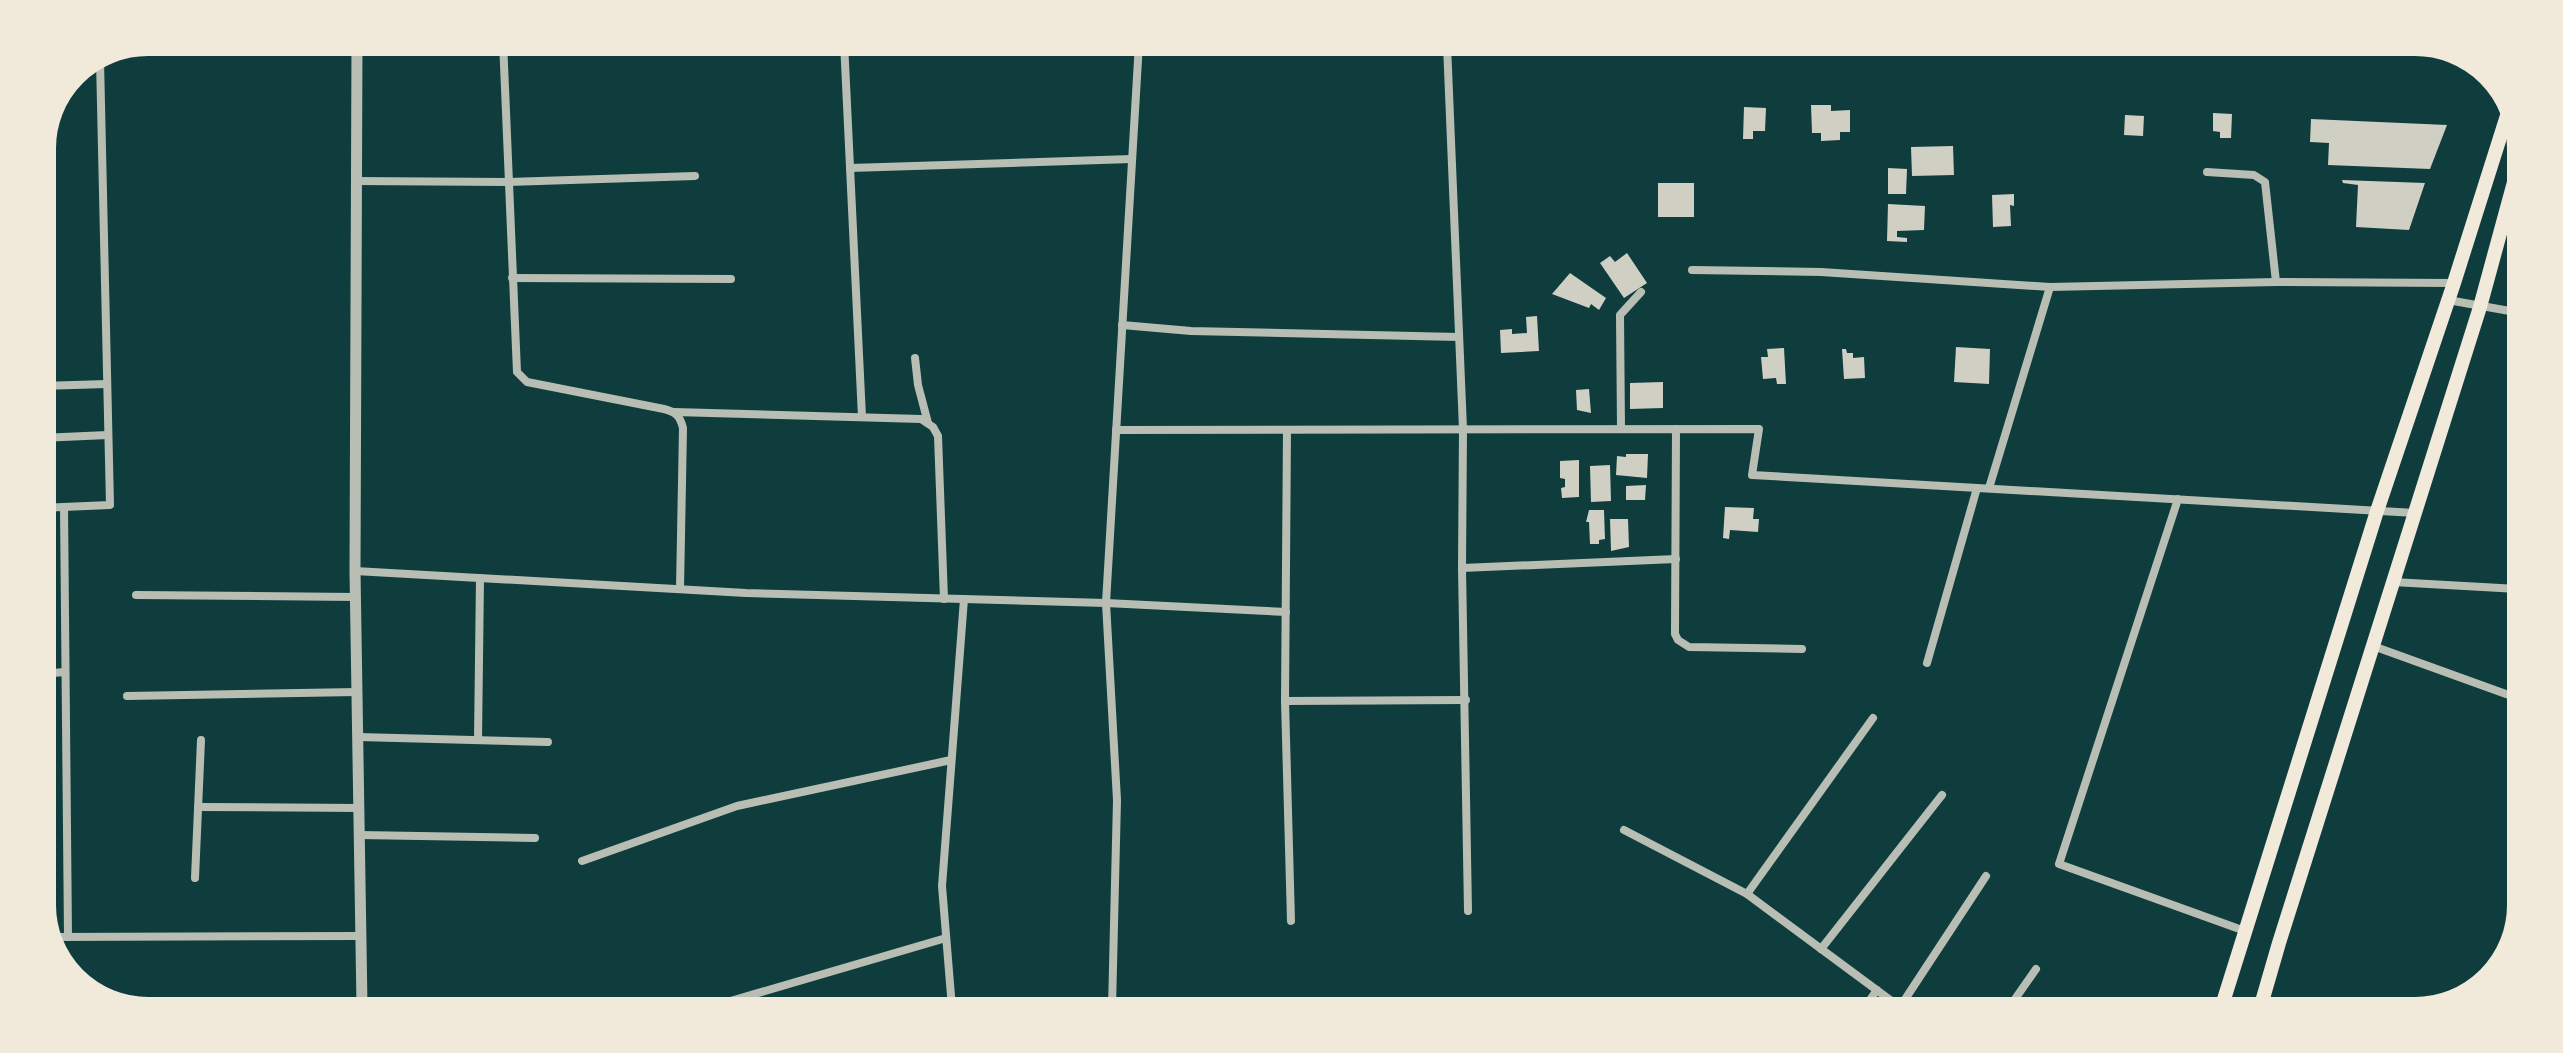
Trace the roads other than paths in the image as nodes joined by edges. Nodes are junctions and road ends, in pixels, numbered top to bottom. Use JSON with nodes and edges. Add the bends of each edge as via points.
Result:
{"nodes":[{"id":1,"x":357,"y":54,"type":"edge"},
{"id":2,"x":503,"y":54,"type":"edge"},
{"id":3,"x":845,"y":54,"type":"edge"},
{"id":4,"x":1138,"y":54,"type":"edge"},
{"id":5,"x":1447,"y":54,"type":"edge"},
{"id":6,"x":100,"y":68,"type":"edge"},
{"id":7,"x":2505,"y":122,"type":"edge"},
{"id":8,"x":1132,"y":159,"type":"junction"},
{"id":9,"x":850,"y":168,"type":"junction"},
{"id":10,"x":2207,"y":172,"type":"dead end"},
{"id":11,"x":695,"y":176,"type":"dead end"},
{"id":12,"x":355,"y":181,"type":"junction"},
{"id":13,"x":508,"y":182,"type":"junction"},
{"id":14,"x":2509,"y":200,"type":"edge"},
{"id":15,"x":1692,"y":270,"type":"dead end"},
{"id":16,"x":512,"y":278,"type":"junction"},
{"id":17,"x":731,"y":279,"type":"dead end"},
{"id":18,"x":2276,"y":282,"type":"junction"},
{"id":19,"x":2454,"y":283,"type":"junction"},
{"id":20,"x":2050,"y":287,"type":"junction"},
{"id":21,"x":1641,"y":292,"type":"dead end"},
{"id":22,"x":2448,"y":300,"type":"junction"},
{"id":23,"x":2480,"y":307,"type":"junction"},
{"id":24,"x":2509,"y":311,"type":"edge"},
{"id":25,"x":1122,"y":325,"type":"junction"},
{"id":26,"x":1459,"y":337,"type":"junction"},
{"id":27,"x":915,"y":358,"type":"dead end"},
{"id":28,"x":107,"y":384,"type":"junction"},
{"id":29,"x":54,"y":386,"type":"edge"},
{"id":30,"x":674,"y":412,"type":"junction"},
{"id":31,"x":862,"y":417,"type":"junction"},
{"id":32,"x":928,"y":423,"type":"junction"},
{"id":33,"x":1463,"y":429,"type":"junction"},
{"id":34,"x":1621,"y":429,"type":"junction"},
{"id":35,"x":1676,"y":429,"type":"junction"},
{"id":36,"x":1116,"y":430,"type":"junction"},
{"id":37,"x":1287,"y":430,"type":"junction"},
{"id":38,"x":108,"y":435,"type":"junction"},
{"id":39,"x":54,"y":437,"type":"edge"},
{"id":40,"x":1977,"y":488,"type":"junction"},
{"id":41,"x":1989,"y":488,"type":"junction"},
{"id":42,"x":2178,"y":499,"type":"junction"},
{"id":43,"x":54,"y":507,"type":"edge"},
{"id":44,"x":64,"y":507,"type":"junction"},
{"id":45,"x":2377,"y":511,"type":"junction"},
{"id":46,"x":2415,"y":513,"type":"junction"},
{"id":47,"x":1676,"y":559,"type":"junction"},
{"id":48,"x":1462,"y":568,"type":"junction"},
{"id":49,"x":355,"y":571,"type":"junction"},
{"id":50,"x":480,"y":578,"type":"junction"},
{"id":51,"x":2393,"y":582,"type":"junction"},
{"id":52,"x":2509,"y":588,"type":"edge"},
{"id":53,"x":680,"y":589,"type":"junction"},
{"id":54,"x":136,"y":595,"type":"dead end"},
{"id":55,"x":356,"y":597,"type":"junction"},
{"id":56,"x":944,"y":599,"type":"junction"},
{"id":57,"x":964,"y":599,"type":"junction"},
{"id":58,"x":1106,"y":603,"type":"junction"},
{"id":59,"x":1286,"y":612,"type":"junction"},
{"id":60,"x":2373,"y":646,"type":"junction"},
{"id":61,"x":1802,"y":649,"type":"dead end"},
{"id":62,"x":1927,"y":663,"type":"dead end"},
{"id":63,"x":65,"y":672,"type":"junction"},
{"id":64,"x":54,"y":673,"type":"edge"},
{"id":65,"x":357,"y":692,"type":"junction"},
{"id":66,"x":2509,"y":695,"type":"edge"},
{"id":67,"x":127,"y":696,"type":"dead end"},
{"id":68,"x":1466,"y":700,"type":"junction"},
{"id":69,"x":1285,"y":701,"type":"junction"},
{"id":70,"x":1873,"y":718,"type":"dead end"},
{"id":71,"x":358,"y":737,"type":"junction"},
{"id":72,"x":201,"y":740,"type":"dead end"},
{"id":73,"x":478,"y":740,"type":"junction"},
{"id":74,"x":548,"y":742,"type":"dead end"},
{"id":75,"x":951,"y":760,"type":"junction"},
{"id":76,"x":1942,"y":795,"type":"dead end"},
{"id":77,"x":198,"y":807,"type":"junction"},
{"id":78,"x":359,"y":808,"type":"junction"},
{"id":79,"x":1624,"y":830,"type":"dead end"},
{"id":80,"x":359,"y":835,"type":"junction"},
{"id":81,"x":535,"y":838,"type":"dead end"},
{"id":82,"x":582,"y":861,"type":"dead end"},
{"id":83,"x":1986,"y":876,"type":"dead end"},
{"id":84,"x":195,"y":878,"type":"dead end"},
{"id":85,"x":1747,"y":894,"type":"junction"},
{"id":86,"x":1468,"y":911,"type":"dead end"},
{"id":87,"x":1291,"y":921,"type":"dead end"},
{"id":88,"x":2245,"y":931,"type":"junction"},
{"id":89,"x":361,"y":936,"type":"junction"},
{"id":90,"x":60,"y":937,"type":"edge"},
{"id":91,"x":68,"y":937,"type":"junction"},
{"id":92,"x":946,"y":938,"type":"junction"},
{"id":93,"x":1821,"y":949,"type":"junction"},
{"id":94,"x":2036,"y":969,"type":"dead end"},
{"id":95,"x":1877,"y":990,"type":"junction"},
{"id":96,"x":362,"y":999,"type":"edge"},
{"id":97,"x":755,"y":999,"type":"edge"},
{"id":98,"x":951,"y":999,"type":"edge"},
{"id":99,"x":1112,"y":999,"type":"edge"},
{"id":100,"x":1871,"y":999,"type":"edge"},
{"id":101,"x":1889,"y":999,"type":"edge"},
{"id":102,"x":1908,"y":999,"type":"edge"},
{"id":103,"x":2015,"y":999,"type":"edge"},
{"id":104,"x":2224,"y":999,"type":"edge"},
{"id":105,"x":2263,"y":999,"type":"edge"}],
"edges":[{"from":1,"to":12,"type":"street"},
{"from":2,"to":13,"type":"street"},
{"from":3,"to":9,"type":"street"},
{"from":4,"to":8,"type":"street"},
{"from":5,"to":26,"type":"street"},
{"from":6,"to":28,"type":"street"},
{"from":7,"to":19,"type":"main road"},
{"from":8,"to":9,"type":"street"},
{"from":8,"to":25,"type":"street"},
{"from":9,"to":31,"type":"street"},
{"from":10,"to":18,"type":"street","via":[[2254,175],[2265,182]]},
{"from":11,"to":13,"type":"street"},
{"from":12,"to":13,"type":"street"},
{"from":12,"to":49,"type":"street"},
{"from":13,"to":16,"type":"street"},
{"from":14,"to":23,"type":"main road"},
{"from":15,"to":20,"type":"street","via":[[1821,272]]},
{"from":16,"to":17,"type":"street"},
{"from":16,"to":30,"type":"street","via":[[515,364],[521,379]]},
{"from":18,"to":19,"type":"street"},
{"from":18,"to":20,"type":"street"},
{"from":19,"to":22,"type":"main road"},
{"from":20,"to":41,"type":"street"},
{"from":21,"to":34,"type":"street","via":[[1620,315]]},
{"from":22,"to":23,"type":"street"},
{"from":22,"to":45,"type":"main road"},
{"from":23,"to":24,"type":"street"},
{"from":23,"to":46,"type":"main road"},
{"from":25,"to":26,"type":"street"},
{"from":25,"to":36,"type":"street"},
{"from":26,"to":33,"type":"street"},
{"from":27,"to":32,"type":"street"},
{"from":28,"to":29,"type":"street"},
{"from":28,"to":38,"type":"street"},
{"from":30,"to":31,"type":"street"},
{"from":30,"to":53,"type":"street","via":[[683,428]]},
{"from":31,"to":32,"type":"street"},
{"from":32,"to":56,"type":"street","via":[[938,436]]},
{"from":33,"to":34,"type":"street"},
{"from":33,"to":37,"type":"street"},
{"from":33,"to":48,"type":"street"},
{"from":34,"to":35,"type":"street"},
{"from":35,"to":40,"type":"street","via":[[1759,429],[1752,475]]},
{"from":35,"to":47,"type":"street"},
{"from":36,"to":37,"type":"street"},
{"from":36,"to":58,"type":"street"},
{"from":37,"to":59,"type":"street"},
{"from":38,"to":39,"type":"street"},
{"from":38,"to":44,"type":"street","via":[[110,505]]},
{"from":40,"to":41,"type":"street"},
{"from":40,"to":62,"type":"street"},
{"from":41,"to":42,"type":"street"},
{"from":42,"to":45,"type":"street"},
{"from":42,"to":88,"type":"street","via":[[2059,864]]},
{"from":43,"to":44,"type":"street"},
{"from":44,"to":63,"type":"street"},
{"from":45,"to":46,"type":"street"},
{"from":45,"to":88,"type":"main road"},
{"from":46,"to":51,"type":"main road"},
{"from":47,"to":48,"type":"street"},
{"from":47,"to":61,"type":"street","via":[[1675,634],[1683,645]]},
{"from":48,"to":68,"type":"street"},
{"from":49,"to":50,"type":"street"},
{"from":49,"to":55,"type":"street"},
{"from":50,"to":53,"type":"street"},
{"from":50,"to":73,"type":"street"},
{"from":51,"to":52,"type":"street"},
{"from":51,"to":60,"type":"main road"},
{"from":53,"to":56,"type":"street"},
{"from":54,"to":55,"type":"street"},
{"from":55,"to":65,"type":"street"},
{"from":56,"to":57,"type":"street"},
{"from":57,"to":58,"type":"street"},
{"from":57,"to":75,"type":"street"},
{"from":58,"to":59,"type":"street"},
{"from":58,"to":99,"type":"street","via":[[1117,800]]},
{"from":59,"to":69,"type":"street"},
{"from":60,"to":66,"type":"street"},
{"from":60,"to":105,"type":"main road"},
{"from":63,"to":64,"type":"street"},
{"from":63,"to":91,"type":"street"},
{"from":65,"to":67,"type":"street"},
{"from":65,"to":71,"type":"street"},
{"from":68,"to":69,"type":"street"},
{"from":68,"to":86,"type":"street"},
{"from":69,"to":87,"type":"street"},
{"from":70,"to":85,"type":"street"},
{"from":71,"to":73,"type":"street"},
{"from":71,"to":78,"type":"street"},
{"from":72,"to":77,"type":"street"},
{"from":73,"to":74,"type":"street"},
{"from":75,"to":82,"type":"street","via":[[737,806]]},
{"from":75,"to":92,"type":"street","via":[[942,886]]},
{"from":76,"to":93,"type":"street"},
{"from":77,"to":78,"type":"street"},
{"from":77,"to":84,"type":"street"},
{"from":78,"to":80,"type":"street"},
{"from":79,"to":85,"type":"street"},
{"from":80,"to":81,"type":"street"},
{"from":80,"to":89,"type":"street"},
{"from":83,"to":102,"type":"street"},
{"from":85,"to":93,"type":"street"},
{"from":88,"to":104,"type":"main road"},
{"from":89,"to":91,"type":"street"},
{"from":89,"to":96,"type":"street"},
{"from":90,"to":91,"type":"street"},
{"from":92,"to":97,"type":"street"},
{"from":92,"to":98,"type":"street"},
{"from":93,"to":95,"type":"street"},
{"from":94,"to":103,"type":"street"},
{"from":95,"to":100,"type":"street"},
{"from":95,"to":101,"type":"street"}]}
